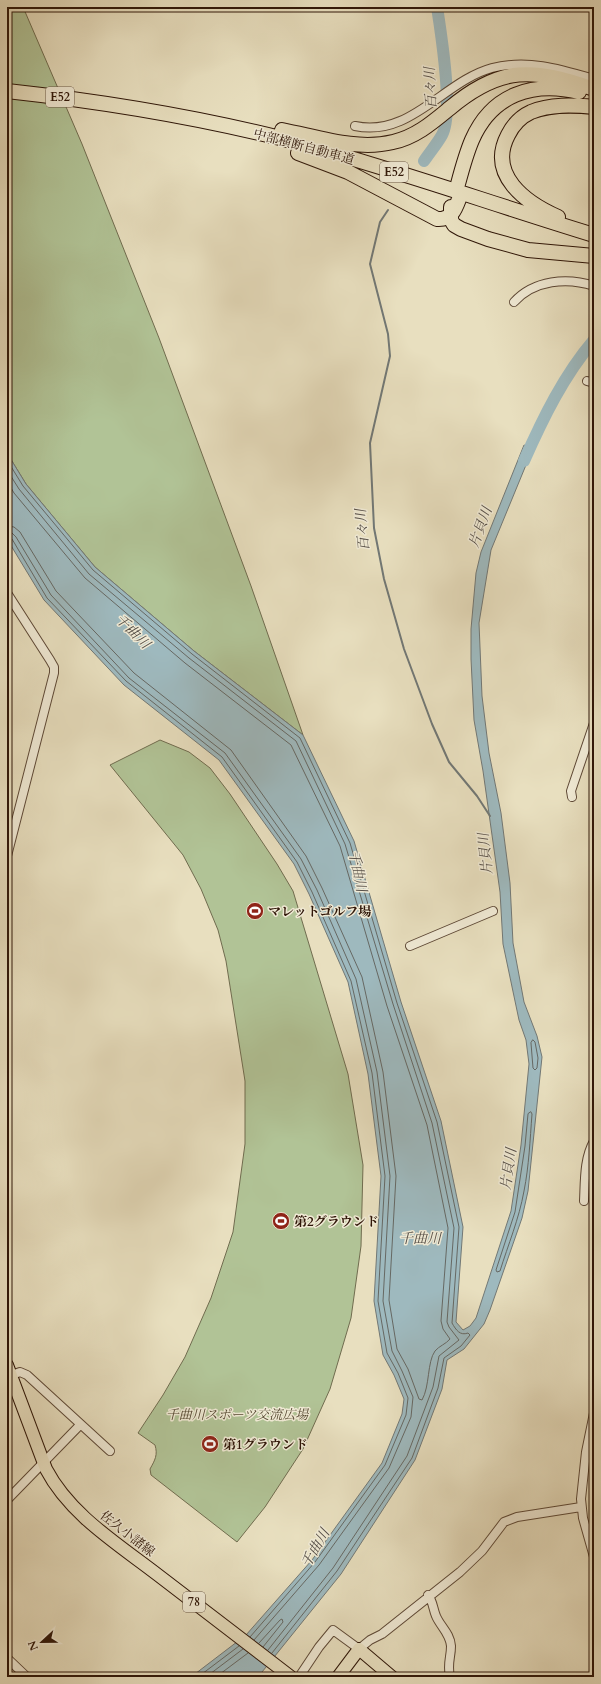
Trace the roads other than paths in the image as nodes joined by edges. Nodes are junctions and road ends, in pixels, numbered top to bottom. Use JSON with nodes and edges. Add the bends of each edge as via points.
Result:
{"nodes":[{"id":1,"x":594,"y":79,"type":"edge"},
{"id":2,"x":594,"y":89,"type":"edge"},
{"id":3,"x":7,"y":91,"type":"edge"},
{"id":4,"x":594,"y":96,"type":"edge"},
{"id":5,"x":594,"y":103,"type":"edge"},
{"id":6,"x":594,"y":107,"type":"edge"},
{"id":7,"x":191,"y":119,"type":"junction"},
{"id":8,"x":355,"y":126,"type":"dead end"},
{"id":9,"x":458,"y":191,"type":"junction"},
{"id":10,"x":451,"y":215,"type":"junction"},
{"id":11,"x":594,"y":230,"type":"edge"},
{"id":12,"x":594,"y":235,"type":"edge"},
{"id":13,"x":594,"y":256,"type":"edge"},
{"id":14,"x":594,"y":286,"type":"edge"},
{"id":15,"x":514,"y":302,"type":"dead end"},
{"id":16,"x":7,"y":593,"type":"edge"},
{"id":17,"x":594,"y":723,"type":"edge"},
{"id":18,"x":572,"y":797,"type":"dead end"},
{"id":19,"x":7,"y":856,"type":"edge"},
{"id":20,"x":492,"y":911,"type":"dead end"},
{"id":21,"x":410,"y":946,"type":"dead end"},
{"id":22,"x":594,"y":1141,"type":"edge"},
{"id":23,"x":592,"y":1150,"type":"edge"},
{"id":24,"x":584,"y":1201,"type":"dead end"},
{"id":25,"x":9,"y":1370,"type":"edge"},
{"id":26,"x":594,"y":1413,"type":"edge"},
{"id":27,"x":80,"y":1424,"type":"junction"},
{"id":28,"x":110,"y":1451,"type":"dead end"},
{"id":29,"x":44,"y":1462,"type":"junction"},
{"id":30,"x":7,"y":1500,"type":"edge"},
{"id":31,"x":581,"y":1507,"type":"junction"},
{"id":32,"x":594,"y":1557,"type":"edge"},
{"id":33,"x":428,"y":1596,"type":"junction"},
{"id":34,"x":359,"y":1649,"type":"junction"},
{"id":35,"x":7,"y":1658,"type":"edge"},
{"id":36,"x":27,"y":1677,"type":"edge"},
{"id":37,"x":293,"y":1677,"type":"edge"},
{"id":38,"x":338,"y":1677,"type":"edge"},
{"id":39,"x":392,"y":1677,"type":"edge"},
{"id":40,"x":450,"y":1677,"type":"edge"}],
"edges":[{"from":1,"to":8,"type":"street","via":[[532,64],[513,65],[480,72],[404,120],[372,128]]},
{"from":2,"to":7,"type":"highway","via":[[548,76],[515,74],[489,81],[470,92],[421,131],[404,139],[367,146],[256,126]]},
{"from":3,"to":7,"type":"highway","name":"中部横断自動車道","number":"E52"},
{"from":4,"to":9,"type":"highway","via":[[560,88],[547,88],[521,92],[503,101],[488,114],[478,129],[468,152]]},
{"from":5,"to":9,"type":"highway","via":[[571,96],[548,94],[523,98],[508,105],[492,118],[478,141]]},
{"from":6,"to":11,"type":"highway","via":[[549,107],[522,117],[506,139],[502,158],[507,178],[519,194],[548,212]]},
{"from":7,"to":10,"type":"highway","via":[[316,159],[348,172],[437,219],[446,219]]},
{"from":7,"to":12,"type":"highway","name":"中部横断自動車道","number":"E52","via":[[279,138]]},
{"from":9,"to":10,"type":"highway","via":[[451,207]]},
{"from":10,"to":13,"type":"highway","via":[[452,223],[457,227],[502,244],[541,252]]},
{"from":14,"to":15,"type":"street","via":[[576,282],[548,283],[528,291]]},
{"from":16,"to":19,"type":"street","via":[[54,667]]},
{"from":17,"to":18,"type":"street","via":[[571,791]]},
{"from":20,"to":21,"type":"street"},
{"from":22,"to":23,"type":"street"},
{"from":23,"to":24,"type":"street"},
{"from":25,"to":27,"type":"street","via":[[27,1375]]},
{"from":25,"to":29,"type":"main road","name":"佐久小諸線","number":"78"},
{"from":26,"to":31,"type":"street","via":[[586,1452]]},
{"from":27,"to":28,"type":"street"},
{"from":27,"to":29,"type":"street"},
{"from":29,"to":30,"type":"street"},
{"from":29,"to":37,"type":"main road","name":"佐久小諸線","number":"78","via":[[65,1498],[98,1528]]},
{"from":31,"to":32,"type":"street"},
{"from":31,"to":33,"type":"street","via":[[508,1520],[474,1559]]},
{"from":33,"to":34,"type":"street","via":[[382,1634]]},
{"from":33,"to":40,"type":"street","via":[[432,1601],[436,1618],[450,1639]]},
{"from":34,"to":37,"type":"street","via":[[333,1630]]},
{"from":34,"to":38,"type":"main road"},
{"from":34,"to":39,"type":"main road"},
{"from":35,"to":36,"type":"street"}]}
